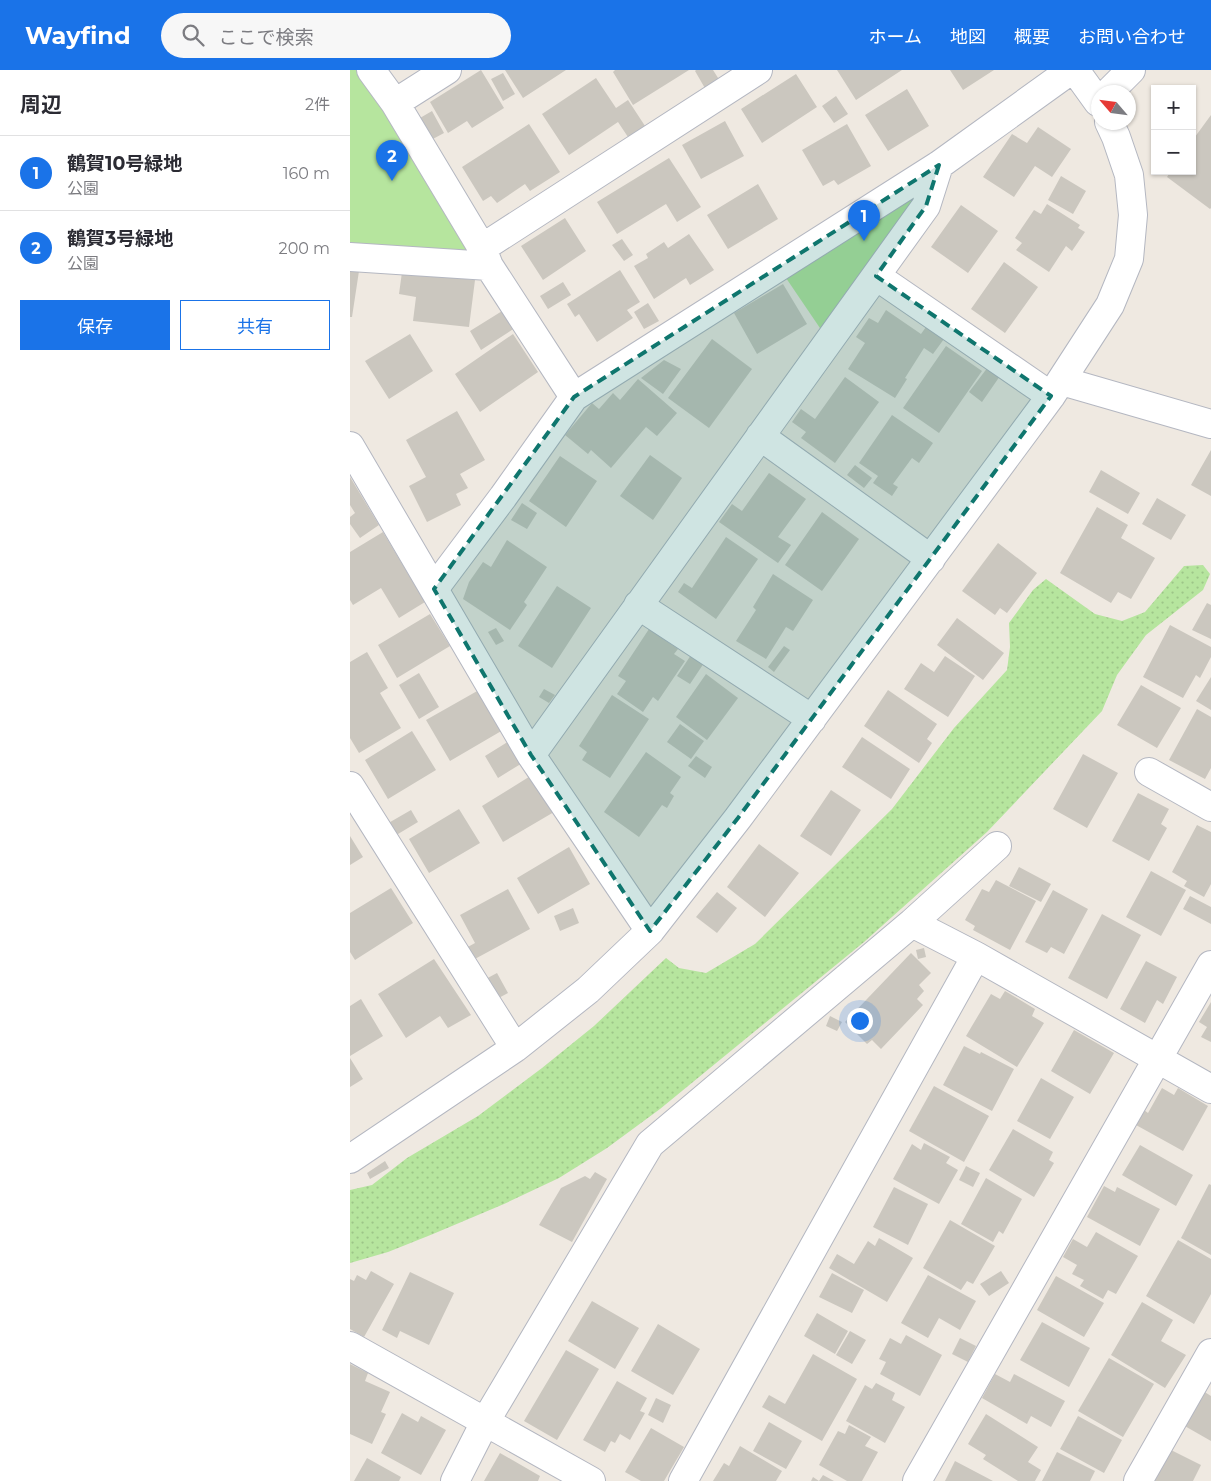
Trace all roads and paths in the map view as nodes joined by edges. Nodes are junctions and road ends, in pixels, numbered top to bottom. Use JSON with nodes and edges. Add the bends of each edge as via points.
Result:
{"nodes":[{"id":1,"x":372,"y":70,"type":"edge"},
{"id":2,"x":447,"y":70,"type":"edge"},
{"id":3,"x":758,"y":70,"type":"edge"},
{"id":4,"x":1073,"y":70,"type":"edge"},
{"id":5,"x":1131,"y":70,"type":"edge"},
{"id":6,"x":1116,"y":85,"type":"edge"},
{"id":7,"x":1091,"y":93,"type":"edge"},
{"id":8,"x":395,"y":103,"type":"junction"},
{"id":9,"x":1113,"y":130,"type":"edge"},
{"id":10,"x":939,"y":165,"type":"junction"},
{"id":11,"x":350,"y":257,"type":"edge"},
{"id":12,"x":485,"y":257,"type":"junction"},
{"id":13,"x":876,"y":276,"type":"junction"},
{"id":14,"x":1057,"y":389,"type":"junction"},
{"id":15,"x":574,"y":397,"type":"junction"},
{"id":16,"x":1211,"y":424,"type":"edge"},
{"id":17,"x":760,"y":436,"type":"junction"},
{"id":18,"x":350,"y":446,"type":"edge"},
{"id":19,"x":931,"y":558,"type":"junction"},
{"id":20,"x":434,"y":589,"type":"junction"},
{"id":21,"x":638,"y":605,"type":"junction"},
{"id":22,"x":812,"y":719,"type":"junction"},
{"id":23,"x":531,"y":755,"type":"junction"},
{"id":24,"x":1149,"y":772,"type":"dead end"},
{"id":25,"x":350,"y":786,"type":"edge"},
{"id":26,"x":1211,"y":807,"type":"edge"},
{"id":27,"x":997,"y":846,"type":"dead end"},
{"id":28,"x":912,"y":923,"type":"junction"},
{"id":29,"x":650,"y":930,"type":"junction"},
{"id":30,"x":976,"y":956,"type":"junction"},
{"id":31,"x":1211,"y":965,"type":"edge"},
{"id":32,"x":515,"y":1048,"type":"junction"},
{"id":33,"x":1156,"y":1059,"type":"junction"},
{"id":34,"x":1211,"y":1089,"type":"edge"},
{"id":35,"x":353,"y":1151,"type":"edge"},
{"id":36,"x":350,"y":1346,"type":"edge"},
{"id":37,"x":1211,"y":1353,"type":"edge"},
{"id":38,"x":485,"y":1422,"type":"junction"},
{"id":39,"x":455,"y":1481,"type":"edge"},
{"id":40,"x":590,"y":1481,"type":"edge"},
{"id":41,"x":683,"y":1481,"type":"edge"},
{"id":42,"x":917,"y":1481,"type":"edge"},
{"id":43,"x":1138,"y":1481,"type":"edge"}],
"edges":[{"from":1,"to":8,"type":"street"},
{"from":2,"to":8,"type":"street"},
{"from":3,"to":12,"type":"street"},
{"from":4,"to":7,"type":"street"},
{"from":4,"to":10,"type":"street"},
{"from":5,"to":6,"type":"street"},
{"from":8,"to":12,"type":"street"},
{"from":9,"to":14,"type":"street","via":[[1129,175],[1133,215],[1129,259],[1110,305]]},
{"from":10,"to":13,"type":"street","via":[[926,206]]},
{"from":10,"to":15,"type":"street"},
{"from":11,"to":12,"type":"street"},
{"from":12,"to":15,"type":"street"},
{"from":13,"to":14,"type":"street"},
{"from":13,"to":17,"type":"street"},
{"from":14,"to":16,"type":"street"},
{"from":14,"to":19,"type":"street"},
{"from":15,"to":20,"type":"street"},
{"from":17,"to":19,"type":"street"},
{"from":17,"to":21,"type":"street"},
{"from":18,"to":20,"type":"street"},
{"from":19,"to":22,"type":"street"},
{"from":20,"to":23,"type":"street"},
{"from":21,"to":22,"type":"street"},
{"from":21,"to":23,"type":"street"},
{"from":22,"to":29,"type":"street"},
{"from":23,"to":29,"type":"street"},
{"from":24,"to":26,"type":"street"},
{"from":25,"to":32,"type":"street"},
{"from":27,"to":28,"type":"street"},
{"from":28,"to":30,"type":"street"},
{"from":28,"to":38,"type":"street","via":[[650,1144]]},
{"from":29,"to":32,"type":"street","via":[[588,990]]},
{"from":30,"to":33,"type":"street"},
{"from":30,"to":41,"type":"street"},
{"from":31,"to":33,"type":"street"},
{"from":32,"to":35,"type":"street"},
{"from":33,"to":34,"type":"street"},
{"from":33,"to":42,"type":"street"},
{"from":36,"to":38,"type":"street"},
{"from":37,"to":43,"type":"street"},
{"from":38,"to":39,"type":"street"},
{"from":38,"to":40,"type":"street"}]}
